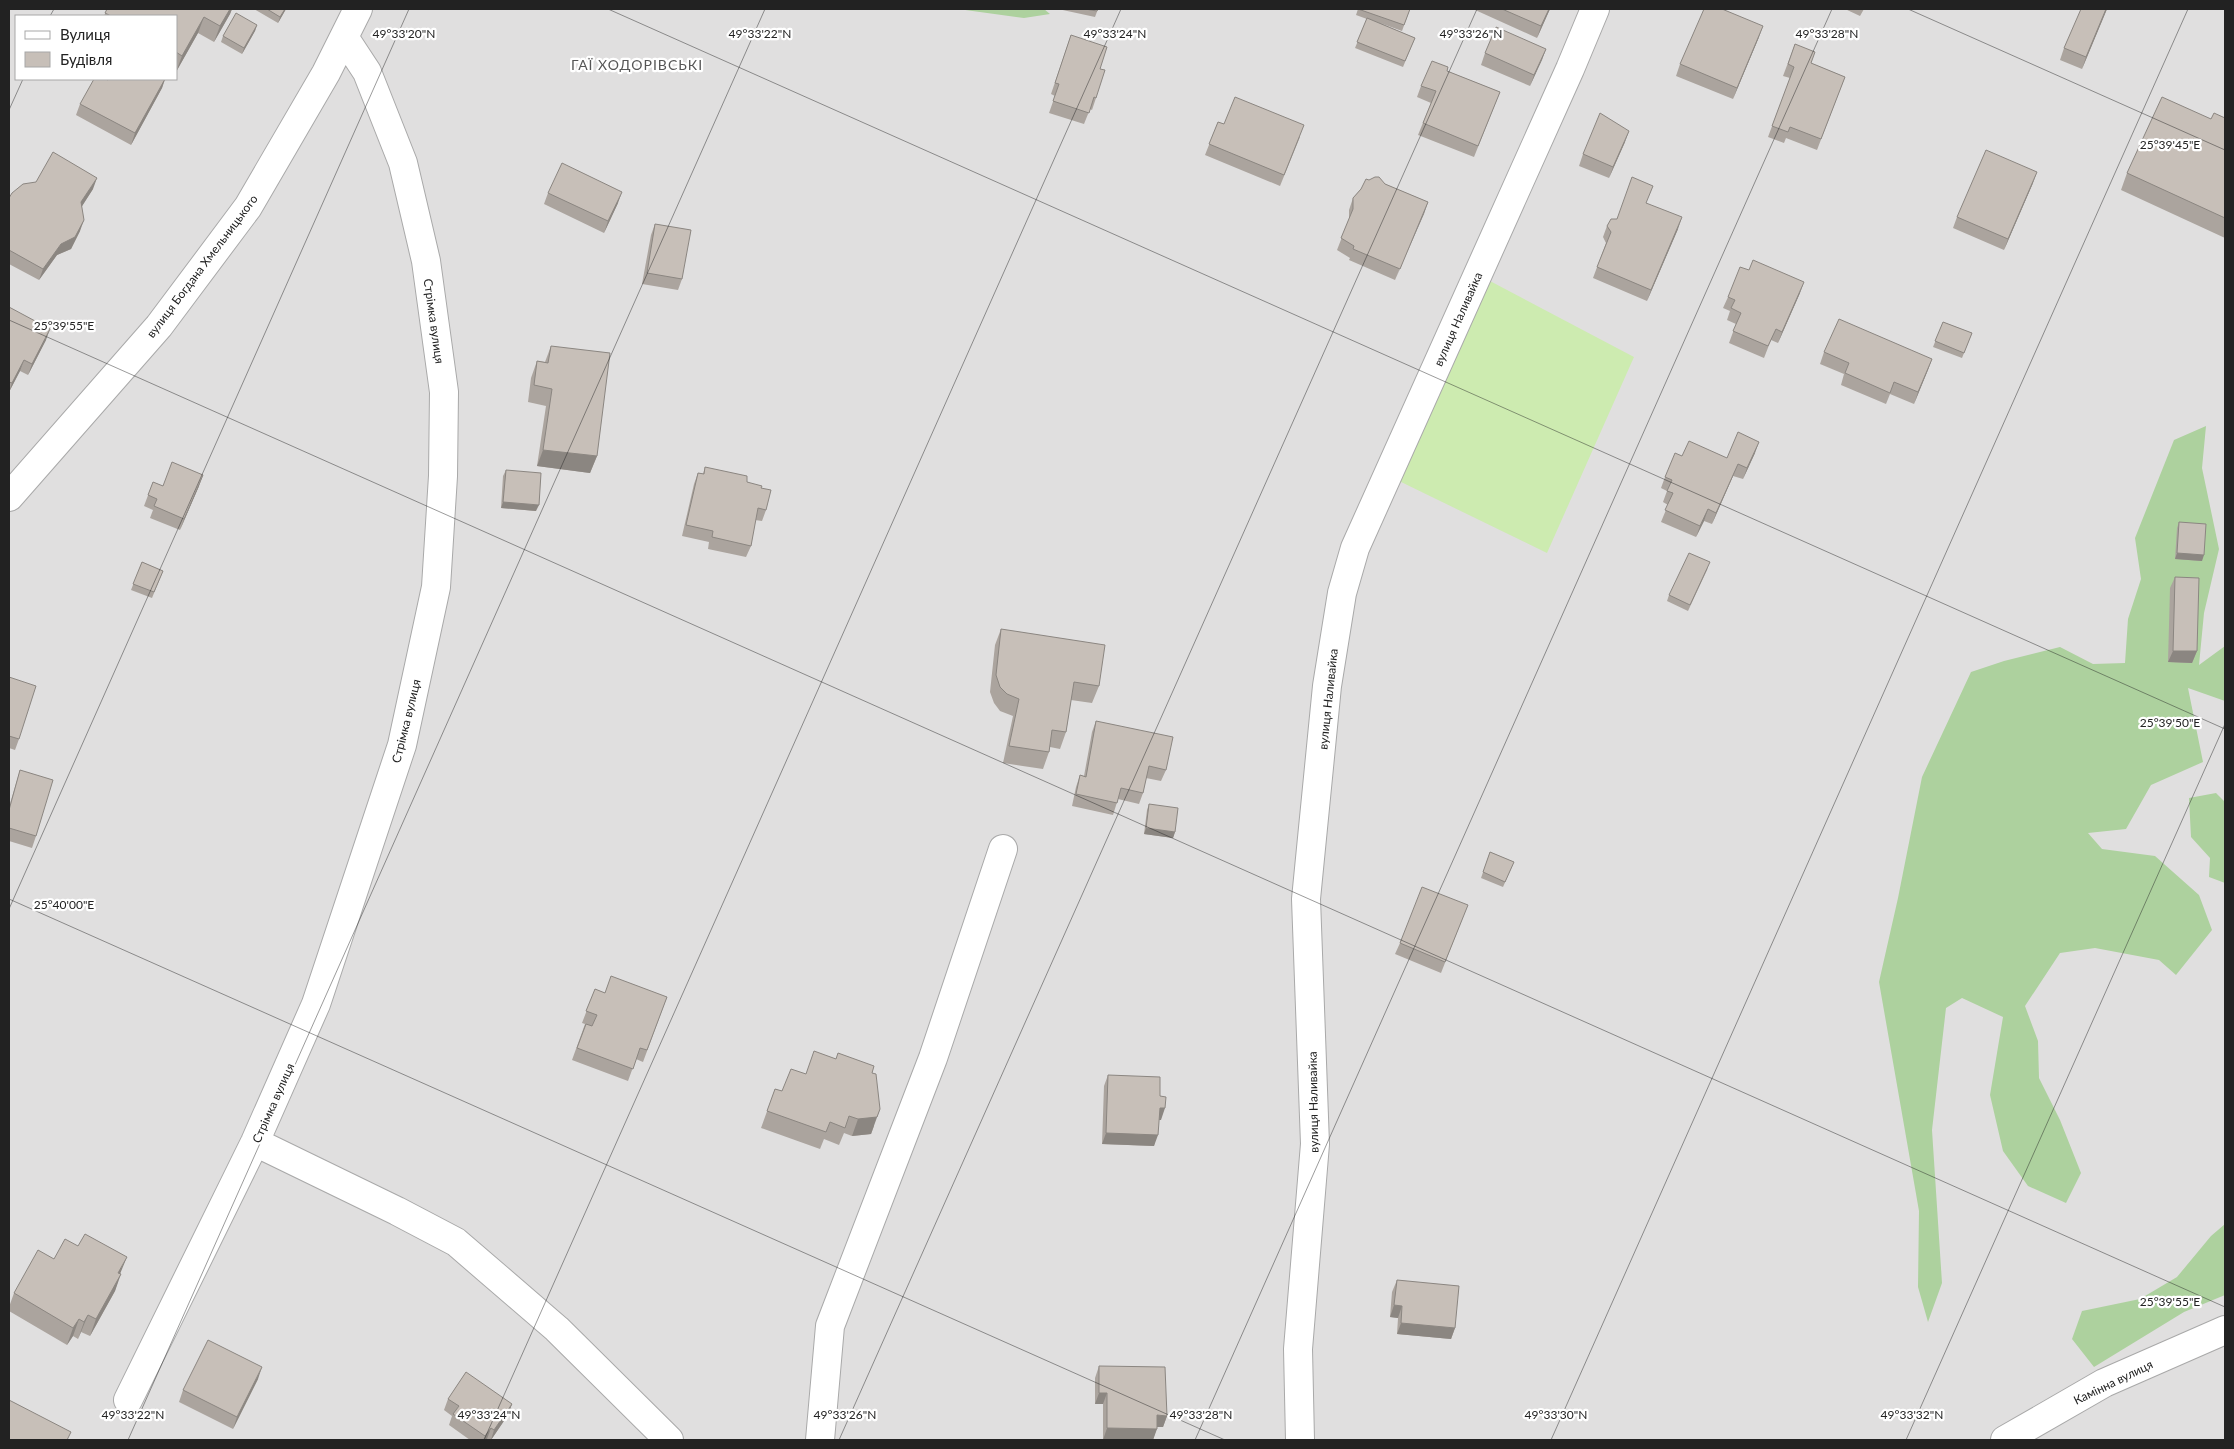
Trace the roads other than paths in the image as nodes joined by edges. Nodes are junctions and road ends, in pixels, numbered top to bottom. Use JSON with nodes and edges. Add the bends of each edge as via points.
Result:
{"nodes":[{"id":1,"x":358,"y":9,"type":"edge"},
{"id":2,"x":1595,"y":9,"type":"edge"},
{"id":3,"x":344,"y":37,"type":"junction"},
{"id":4,"x":9,"y":497,"type":"edge"},
{"id":5,"x":1003,"y":849,"type":"dead end"},
{"id":6,"x":255,"y":1142,"type":"junction"},
{"id":7,"x":2225,"y":1330,"type":"edge"},
{"id":8,"x":128,"y":1400,"type":"dead end"},
{"id":9,"x":669,"y":1440,"type":"edge"},
{"id":10,"x":820,"y":1440,"type":"edge"},
{"id":11,"x":1300,"y":1440,"type":"edge"},
{"id":12,"x":2005,"y":1440,"type":"edge"}],
"edges":[{"from":1,"to":3,"type":"street","name":"вулиця Богдана Хмельницького"},
{"from":2,"to":11,"type":"street","name":"вулиця Наливайка","via":[[1355,548],[1342,593],[1327,686],[1306,899],[1315,1144],[1298,1349]]},
{"from":3,"to":4,"type":"street","name":"вулиця Богдана Хмельницького","via":[[248,207],[159,326]]},
{"from":3,"to":6,"type":"street","name":"Стрімка вулиця","via":[[367,72],[403,163],[426,261],[444,392],[436,587],[399,754],[316,1004]]},
{"from":5,"to":10,"type":"street","via":[[933,1058],[830,1326]]},
{"from":6,"to":8,"type":"street","name":"Стрімка вулиця"},
{"from":6,"to":9,"type":"street","via":[[456,1242],[558,1329]]},
{"from":7,"to":12,"type":"street","name":"Камінна вулиця","via":[[2104,1383]]}]}
